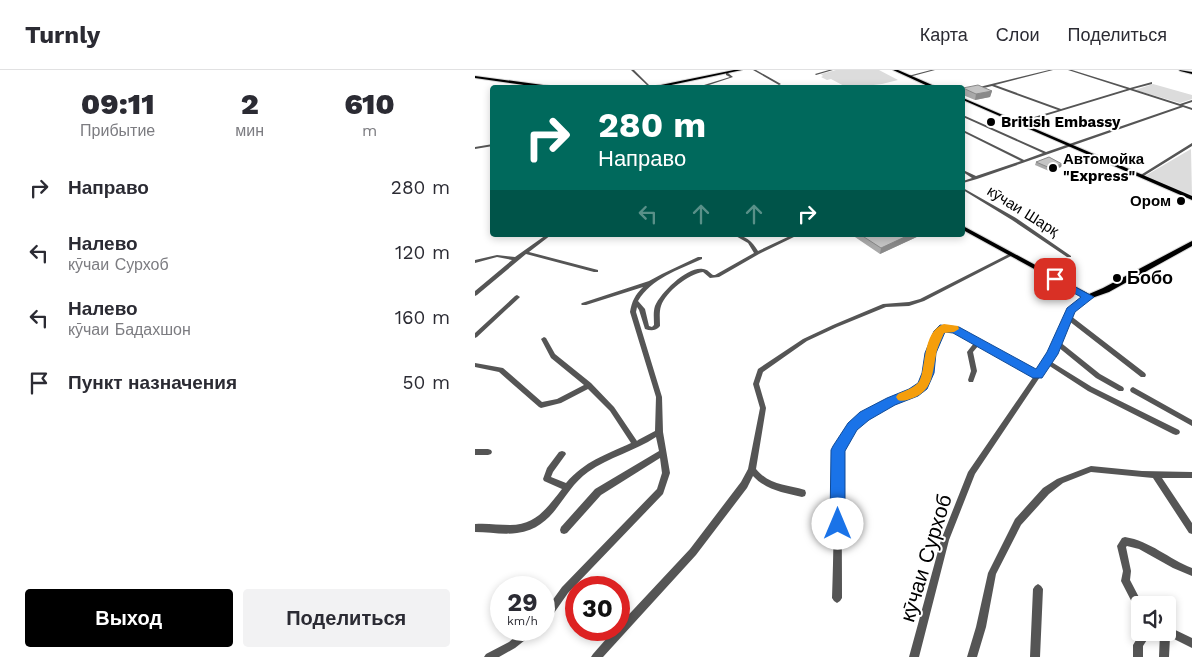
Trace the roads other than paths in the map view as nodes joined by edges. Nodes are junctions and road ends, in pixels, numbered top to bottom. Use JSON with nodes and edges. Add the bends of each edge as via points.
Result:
{"nodes":[{"id":1,"x":632,"y":70,"type":"edge"},
{"id":2,"x":740,"y":70,"type":"edge"},
{"id":3,"x":754,"y":70,"type":"edge"},
{"id":4,"x":832,"y":70,"type":"edge"},
{"id":5,"x":895,"y":70,"type":"edge"},
{"id":6,"x":935,"y":70,"type":"edge"},
{"id":7,"x":1052,"y":70,"type":"edge"},
{"id":8,"x":1069,"y":70,"type":"edge"},
{"id":9,"x":1181,"y":70,"type":"edge"},
{"id":10,"x":1185,"y":70,"type":"edge"},
{"id":11,"x":1192,"y":72,"type":"edge"},
{"id":12,"x":727,"y":74,"type":"dead end"},
{"id":13,"x":816,"y":74,"type":"dead end"},
{"id":14,"x":909,"y":76,"type":"junction"},
{"id":15,"x":475,"y":77,"type":"edge"},
{"id":16,"x":1151,"y":83,"type":"dead end"},
{"id":17,"x":780,"y":84,"type":"dead end"},
{"id":18,"x":535,"y":85,"type":"edge"},
{"id":19,"x":648,"y":85,"type":"edge"},
{"id":20,"x":661,"y":85,"type":"edge"},
{"id":21,"x":705,"y":85,"type":"dead end"},
{"id":22,"x":930,"y":85,"type":"edge"},
{"id":23,"x":990,"y":85,"type":"junction"},
{"id":24,"x":1130,"y":89,"type":"junction"},
{"id":25,"x":965,"y":91,"type":"edge"},
{"id":26,"x":965,"y":100,"type":"edge"},
{"id":27,"x":1192,"y":101,"type":"edge"},
{"id":28,"x":1181,"y":106,"type":"junction"},
{"id":29,"x":1192,"y":109,"type":"edge"},
{"id":30,"x":1061,"y":110,"type":"junction"},
{"id":31,"x":965,"y":117,"type":"edge"},
{"id":32,"x":1018,"y":123,"type":"junction"},
{"id":33,"x":965,"y":133,"type":"edge"},
{"id":34,"x":1192,"y":144,"type":"edge"},
{"id":35,"x":1069,"y":145,"type":"junction"},
{"id":36,"x":490,"y":146,"type":"edge"},
{"id":37,"x":475,"y":148,"type":"edge"},
{"id":38,"x":1045,"y":154,"type":"junction"},
{"id":39,"x":1024,"y":161,"type":"junction"},
{"id":40,"x":965,"y":171,"type":"edge"},
{"id":41,"x":1141,"y":176,"type":"junction"},
{"id":42,"x":976,"y":178,"type":"junction"},
{"id":43,"x":965,"y":181,"type":"edge"},
{"id":44,"x":965,"y":190,"type":"edge"},
{"id":45,"x":1192,"y":198,"type":"edge"},
{"id":46,"x":965,"y":229,"type":"edge"},
{"id":47,"x":544,"y":237,"type":"edge"},
{"id":48,"x":740,"y":237,"type":"edge"},
{"id":49,"x":792,"y":237,"type":"edge"},
{"id":50,"x":1192,"y":242,"type":"edge"},
{"id":51,"x":525,"y":252,"type":"junction"},
{"id":52,"x":757,"y":253,"type":"junction"},
{"id":53,"x":1011,"y":255,"type":"junction"},
{"id":54,"x":1069,"y":256,"type":"dead end"},
{"id":55,"x":700,"y":258,"type":"dead end"},
{"id":56,"x":516,"y":259,"type":"junction"},
{"id":57,"x":475,"y":262,"type":"edge"},
{"id":58,"x":596,"y":271,"type":"dead end"},
{"id":59,"x":653,"y":282,"type":"junction"},
{"id":60,"x":475,"y":294,"type":"edge"},
{"id":61,"x":517,"y":297,"type":"dead end"},
{"id":62,"x":1089,"y":297,"type":"junction"},
{"id":63,"x":635,"y":301,"type":"junction"},
{"id":64,"x":584,"y":304,"type":"dead end"},
{"id":65,"x":1067,"y":316,"type":"junction"},
{"id":66,"x":475,"y":336,"type":"edge"},
{"id":67,"x":544,"y":339,"type":"dead end"},
{"id":68,"x":978,"y":342,"type":"junction"},
{"id":69,"x":1057,"y":343,"type":"junction"},
{"id":70,"x":1047,"y":362,"type":"junction"},
{"id":71,"x":475,"y":365,"type":"edge"},
{"id":72,"x":1037,"y":375,"type":"junction"},
{"id":73,"x":1143,"y":375,"type":"dead end"},
{"id":74,"x":971,"y":380,"type":"dead end"},
{"id":75,"x":589,"y":385,"type":"junction"},
{"id":76,"x":1121,"y":389,"type":"dead end"},
{"id":77,"x":1133,"y":390,"type":"dead end"},
{"id":78,"x":1192,"y":422,"type":"edge"},
{"id":79,"x":659,"y":432,"type":"junction"},
{"id":80,"x":1176,"y":432,"type":"dead end"},
{"id":81,"x":636,"y":445,"type":"junction"},
{"id":82,"x":475,"y":452,"type":"edge"},
{"id":83,"x":489,"y":452,"type":"dead end"},
{"id":84,"x":661,"y":453,"type":"junction"},
{"id":85,"x":562,"y":454,"type":"dead end"},
{"id":86,"x":752,"y":470,"type":"junction"},
{"id":87,"x":1155,"y":474,"type":"junction"},
{"id":88,"x":1192,"y":475,"type":"edge"},
{"id":89,"x":568,"y":488,"type":"junction"},
{"id":90,"x":802,"y":493,"type":"dead end"},
{"id":91,"x":475,"y":528,"type":"edge"},
{"id":92,"x":564,"y":530,"type":"dead end"},
{"id":93,"x":1192,"y":530,"type":"edge"},
{"id":94,"x":1192,"y":572,"type":"edge"},
{"id":95,"x":1038,"y":589,"type":"dead end"},
{"id":96,"x":1133,"y":596,"type":"edge"},
{"id":97,"x":837,"y":598,"type":"dead end"},
{"id":98,"x":555,"y":604,"type":"edge"},
{"id":99,"x":1176,"y":636,"type":"edge"},
{"id":100,"x":516,"y":641,"type":"edge"},
{"id":101,"x":1141,"y":641,"type":"edge"},
{"id":102,"x":1165,"y":641,"type":"edge"},
{"id":103,"x":1192,"y":643,"type":"edge"},
{"id":104,"x":489,"y":657,"type":"edge"},
{"id":105,"x":596,"y":657,"type":"edge"},
{"id":106,"x":914,"y":657,"type":"edge"},
{"id":107,"x":972,"y":657,"type":"edge"},
{"id":108,"x":1035,"y":657,"type":"edge"},
{"id":109,"x":1138,"y":657,"type":"edge"},
{"id":110,"x":1164,"y":657,"type":"edge"}],
"edges":[{"from":1,"to":19,"type":"street"},
{"from":2,"to":20,"type":"main road"},
{"from":3,"to":17,"type":"street"},
{"from":4,"to":13,"type":"street"},
{"from":5,"to":14,"type":"main road"},
{"from":6,"to":14,"type":"street"},
{"from":7,"to":23,"type":"street"},
{"from":8,"to":24,"type":"street"},
{"from":9,"to":11,"type":"highway"},
{"from":10,"to":11,"type":"highway"},
{"from":12,"to":21,"type":"street","via":[[732,78]]},
{"from":14,"to":22,"type":"main road"},
{"from":15,"to":18,"type":"main road"},
{"from":16,"to":24,"type":"street"},
{"from":23,"to":25,"type":"street"},
{"from":23,"to":30,"type":"street"},
{"from":24,"to":28,"type":"street"},
{"from":24,"to":30,"type":"street"},
{"from":26,"to":32,"type":"main road"},
{"from":27,"to":28,"type":"street"},
{"from":28,"to":29,"type":"street"},
{"from":28,"to":35,"type":"street"},
{"from":30,"to":32,"type":"street"},
{"from":31,"to":38,"type":"street"},
{"from":32,"to":35,"type":"main road"},
{"from":33,"to":39,"type":"street"},
{"from":34,"to":41,"type":"street"},
{"from":35,"to":38,"type":"street"},
{"from":35,"to":41,"type":"main road"},
{"from":36,"to":37,"type":"street"},
{"from":38,"to":39,"type":"street"},
{"from":39,"to":42,"type":"street"},
{"from":40,"to":42,"type":"street"},
{"from":41,"to":45,"type":"main road"},
{"from":42,"to":43,"type":"street"},
{"from":44,"to":54,"type":"street","name":"кӯчаи Шарқ"},
{"from":46,"to":53,"type":"main road"},
{"from":47,"to":51,"type":"street"},
{"from":48,"to":52,"type":"street","via":[[750,242]]},
{"from":49,"to":52,"type":"street"},
{"from":50,"to":62,"type":"main road"},
{"from":51,"to":56,"type":"street"},
{"from":51,"to":58,"type":"street"},
{"from":52,"to":63,"type":"street","via":[[714,277],[702,270],[683,278],[659,304],[657,326],[653,329],[647,328],[642,309]]},
{"from":53,"to":62,"type":"main road"},
{"from":53,"to":86,"type":"street","via":[[922,300],[885,305],[835,326],[767,364],[756,384],[763,408]]},
{"from":55,"to":59,"type":"street"},
{"from":56,"to":57,"type":"street","via":[[497,256]]},
{"from":56,"to":60,"type":"street"},
{"from":59,"to":63,"type":"street"},
{"from":59,"to":64,"type":"street"},
{"from":61,"to":66,"type":"street"},
{"from":62,"to":65,"type":"street","name":"кӯчаи Сурхоб","via":[[1077,304]]},
{"from":63,"to":79,"type":"street","via":[[633,312],[659,397]]},
{"from":65,"to":69,"type":"street","name":"кӯчаи Сурхоб"},
{"from":65,"to":73,"type":"street"},
{"from":67,"to":75,"type":"street","via":[[553,356]]},
{"from":68,"to":72,"type":"street"},
{"from":68,"to":74,"type":"street","via":[[970,352],[974,371]]},
{"from":68,"to":97,"type":"street","via":[[952,328],[944,328],[930,353],[923,386],[864,416],[843,439],[838,450]]},
{"from":69,"to":70,"type":"street","name":"кӯчаи Сурхоб"},
{"from":69,"to":76,"type":"street","via":[[1098,376]]},
{"from":70,"to":72,"type":"street","name":"кӯчаи Сурхоб"},
{"from":70,"to":80,"type":"street","via":[[1090,389]]},
{"from":71,"to":75,"type":"street","via":[[501,370],[541,404],[559,401]]},
{"from":72,"to":106,"type":"street","name":"кӯчаи Сурхоб","via":[[972,472],[945,540]]},
{"from":75,"to":81,"type":"street","via":[[612,409]]},
{"from":77,"to":78,"type":"street"},
{"from":79,"to":81,"type":"street"},
{"from":79,"to":84,"type":"street"},
{"from":81,"to":89,"type":"street","via":[[599,461]]},
{"from":82,"to":83,"type":"street"},
{"from":84,"to":92,"type":"street","via":[[598,492]]},
{"from":84,"to":98,"type":"street","via":[[666,473],[660,491]]},
{"from":85,"to":89,"type":"street","via":[[547,479]]},
{"from":86,"to":90,"type":"street","via":[[766,484]]},
{"from":86,"to":105,"type":"street","via":[[693,552]]},
{"from":87,"to":88,"type":"street"},
{"from":87,"to":93,"type":"street"},
{"from":87,"to":107,"type":"street","via":[[1085,470],[1060,480],[1046,491],[1018,522],[992,574]]},
{"from":89,"to":91,"type":"street","via":[[544,517],[528,527]]},
{"from":94,"to":96,"type":"street","via":[[1144,547],[1125,541],[1121,546],[1127,571],[1125,581]]},
{"from":95,"to":108,"type":"street"},
{"from":99,"to":103,"type":"street"},
{"from":100,"to":104,"type":"street"},
{"from":101,"to":109,"type":"street"},
{"from":102,"to":110,"type":"street"}]}
